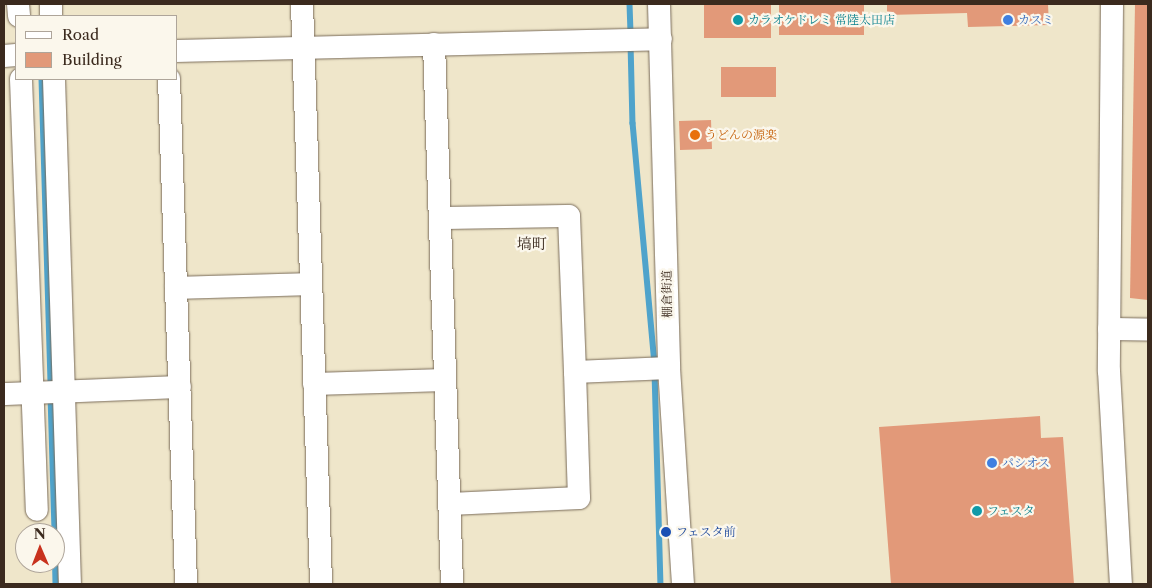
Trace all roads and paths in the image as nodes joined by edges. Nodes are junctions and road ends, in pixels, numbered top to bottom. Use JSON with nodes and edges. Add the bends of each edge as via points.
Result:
{"nodes":[{"id":1,"x":302,"y":4,"type":"edge"},
{"id":2,"x":660,"y":4,"type":"edge"},
{"id":3,"x":1112,"y":4,"type":"edge"},
{"id":4,"x":660,"y":39,"type":"junction"},
{"id":5,"x":434,"y":44,"type":"junction"},
{"id":6,"x":304,"y":48,"type":"junction"},
{"id":7,"x":178,"y":51,"type":"edge"},
{"id":8,"x":21,"y":80,"type":"edge"},
{"id":9,"x":54,"y":80,"type":"edge"},
{"id":10,"x":169,"y":80,"type":"edge"},
{"id":11,"x":13,"y":161,"type":"edge"},
{"id":12,"x":441,"y":218,"type":"junction"},
{"id":13,"x":311,"y":284,"type":"junction"},
{"id":14,"x":176,"y":288,"type":"junction"},
{"id":15,"x":1109,"y":329,"type":"junction"},
{"id":16,"x":1148,"y":330,"type":"edge"},
{"id":17,"x":669,"y":368,"type":"junction"},
{"id":18,"x":575,"y":372,"type":"junction"},
{"id":19,"x":445,"y":380,"type":"junction"},
{"id":20,"x":314,"y":384,"type":"junction"},
{"id":21,"x":180,"y":387,"type":"junction"},
{"id":22,"x":63,"y":393,"type":"junction"},
{"id":23,"x":4,"y":394,"type":"edge"},
{"id":24,"x":33,"y":394,"type":"junction"},
{"id":25,"x":450,"y":504,"type":"junction"},
{"id":26,"x":37,"y":510,"type":"dead end"},
{"id":27,"x":70,"y":584,"type":"edge"},
{"id":28,"x":186,"y":584,"type":"edge"},
{"id":29,"x":321,"y":584,"type":"edge"},
{"id":30,"x":452,"y":584,"type":"edge"},
{"id":31,"x":683,"y":584,"type":"edge"},
{"id":32,"x":1121,"y":584,"type":"edge"}],
"edges":[{"from":1,"to":6,"type":"street"},
{"from":2,"to":4,"type":"street","name":"棚倉街道"},
{"from":3,"to":15,"type":"street"},
{"from":4,"to":5,"type":"street"},
{"from":4,"to":17,"type":"street","name":"棚倉街道"},
{"from":5,"to":6,"type":"street"},
{"from":5,"to":12,"type":"street"},
{"from":6,"to":7,"type":"street"},
{"from":6,"to":13,"type":"street"},
{"from":8,"to":11,"type":"street"},
{"from":9,"to":22,"type":"street"},
{"from":10,"to":14,"type":"street"},
{"from":11,"to":24,"type":"street","via":[[25,168]]},
{"from":12,"to":18,"type":"street","via":[[569,216]]},
{"from":12,"to":19,"type":"street"},
{"from":13,"to":14,"type":"street"},
{"from":13,"to":20,"type":"street"},
{"from":14,"to":21,"type":"street"},
{"from":15,"to":16,"type":"street"},
{"from":15,"to":32,"type":"street","via":[[1111,430]]},
{"from":17,"to":18,"type":"street"},
{"from":17,"to":31,"type":"street","name":"棚倉街道"},
{"from":18,"to":25,"type":"street","via":[[579,498]]},
{"from":19,"to":20,"type":"street"},
{"from":19,"to":25,"type":"street"},
{"from":20,"to":29,"type":"street"},
{"from":21,"to":22,"type":"street"},
{"from":21,"to":28,"type":"street"},
{"from":22,"to":24,"type":"street"},
{"from":22,"to":27,"type":"street"},
{"from":23,"to":24,"type":"street"},
{"from":24,"to":26,"type":"street"},
{"from":25,"to":30,"type":"street"}]}
